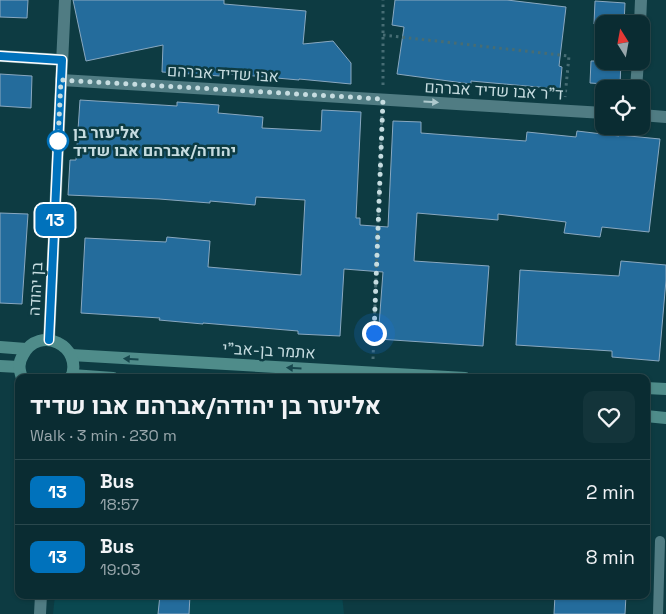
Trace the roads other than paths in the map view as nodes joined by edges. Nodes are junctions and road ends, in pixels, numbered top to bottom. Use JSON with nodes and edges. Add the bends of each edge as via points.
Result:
{"nodes":[{"id":1,"x":65,"y":0,"type":"edge"},
{"id":2,"x":641,"y":0,"type":"edge"},
{"id":3,"x":640,"y":15,"type":"edge"},
{"id":4,"x":0,"y":56,"type":"edge"},
{"id":5,"x":62,"y":60,"type":"junction"},
{"id":6,"x":61,"y":80,"type":"junction"},
{"id":7,"x":383,"y":99,"type":"joint"},
{"id":8,"x":595,"y":112,"type":"edge"},
{"id":9,"x":650,"y":116,"type":"edge"},
{"id":10,"x":666,"y":117,"type":"edge"},
{"id":11,"x":49,"y":340,"type":"junction"},
{"id":12,"x":0,"y":347,"type":"edge"},
{"id":13,"x":26,"y":348,"type":"junction"},
{"id":14,"x":71,"y":355,"type":"junction"},
{"id":15,"x":0,"y":366,"type":"edge"},
{"id":16,"x":20,"y":372,"type":"edge"},
{"id":17,"x":71,"y":374,"type":"edge"},
{"id":18,"x":403,"y":374,"type":"edge"},
{"id":19,"x":650,"y":388,"type":"edge"},
{"id":20,"x":666,"y":389,"type":"edge"},
{"id":21,"x":650,"y":416,"type":"edge"},
{"id":22,"x":666,"y":418,"type":"edge"},
{"id":23,"x":660,"y":541,"type":"dead end"},
{"id":24,"x":41,"y":599,"type":"edge"},
{"id":25,"x":40,"y":614,"type":"edge"},
{"id":26,"x":658,"y":614,"type":"edge"}],
"edges":[{"from":1,"to":5,"type":"street","name":"בן יהודה"},
{"from":2,"to":3,"type":"street"},
{"from":4,"to":5,"type":"street"},
{"from":5,"to":6,"type":"street","name":"בן יהודה"},
{"from":6,"to":7,"type":"street","name":"אבו שדיד אברהם"},
{"from":6,"to":11,"type":"street","name":"בן יהודה"},
{"from":7,"to":8,"type":"street","name":"ד\"ר אבו שדיד אברהם","one_way":true},
{"from":9,"to":10,"type":"street"},
{"from":11,"to":13,"type":"main road","via":[[38,341]]},
{"from":11,"to":14,"type":"main road","via":[[65,347]]},
{"from":12,"to":13,"type":"main road"},
{"from":13,"to":16,"type":"main road","via":[[20,360]]},
{"from":14,"to":17,"type":"main road"},
{"from":18,"to":14,"type":"main road","name":"אתמר בן-אב\"י","one_way":true},
{"from":15,"to":16,"type":"main road"},
{"from":19,"to":20,"type":"main road"},
{"from":21,"to":22,"type":"main road"},
{"from":23,"to":26,"type":"lane"},
{"from":24,"to":25,"type":"street"}]}
